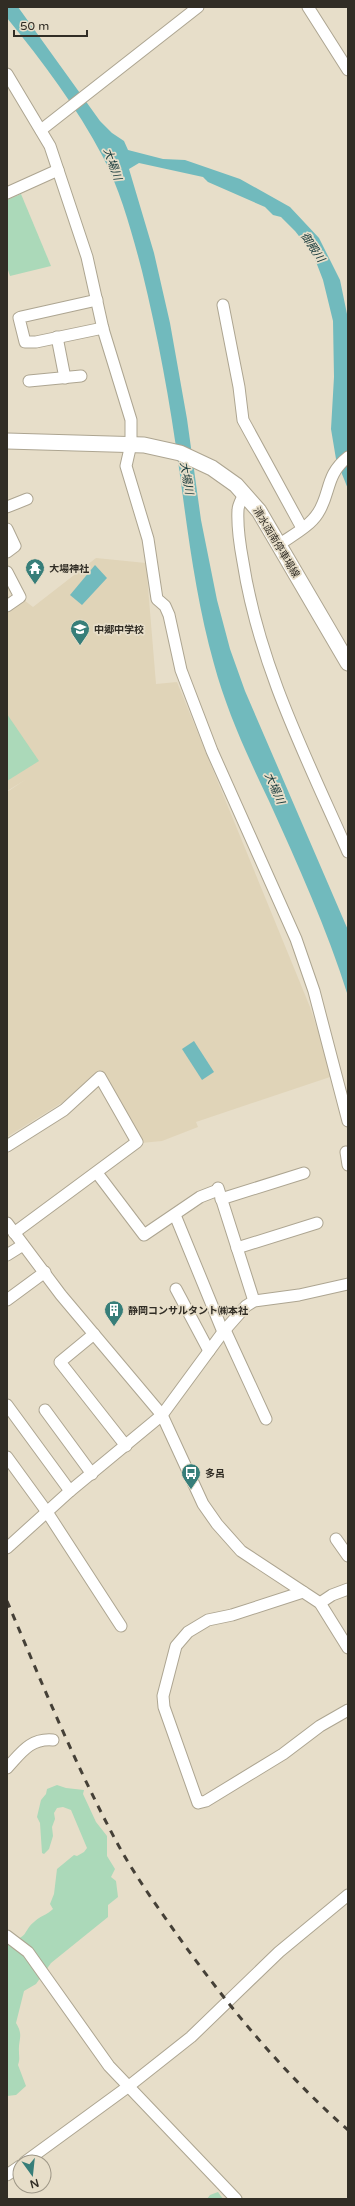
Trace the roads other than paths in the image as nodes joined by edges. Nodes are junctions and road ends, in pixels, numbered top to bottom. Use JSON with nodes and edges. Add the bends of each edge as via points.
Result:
{"nodes":[{"id":1,"x":198,"y":7,"type":"edge"},
{"id":2,"x":308,"y":7,"type":"edge"},
{"id":3,"x":348,"y":70,"type":"edge"},
{"id":4,"x":7,"y":74,"type":"edge"},
{"id":5,"x":11,"y":85,"type":"edge"},
{"id":6,"x":43,"y":129,"type":"junction"},
{"id":7,"x":58,"y":170,"type":"junction"},
{"id":8,"x":7,"y":193,"type":"edge"},
{"id":9,"x":97,"y":300,"type":"junction"},
{"id":10,"x":223,"y":305,"type":"dead end"},
{"id":11,"x":103,"y":328,"type":"junction"},
{"id":12,"x":57,"y":338,"type":"junction"},
{"id":13,"x":81,"y":376,"type":"dead end"},
{"id":14,"x":65,"y":378,"type":"junction"},
{"id":15,"x":29,"y":382,"type":"dead end"},
{"id":16,"x":7,"y":441,"type":"edge"},
{"id":17,"x":137,"y":444,"type":"junction"},
{"id":18,"x":348,"y":457,"type":"edge"},
{"id":19,"x":244,"y":494,"type":"junction"},
{"id":20,"x":27,"y":499,"type":"dead end"},
{"id":21,"x":7,"y":507,"type":"edge"},
{"id":22,"x":302,"y":528,"type":"junction"},
{"id":23,"x":7,"y":529,"type":"edge"},
{"id":24,"x":280,"y":544,"type":"junction"},
{"id":25,"x":7,"y":552,"type":"edge"},
{"id":26,"x":7,"y":572,"type":"edge"},
{"id":27,"x":7,"y":606,"type":"edge"},
{"id":28,"x":346,"y":654,"type":"edge"},
{"id":29,"x":348,"y":852,"type":"edge"},
{"id":30,"x":348,"y":1121,"type":"edge"},
{"id":31,"x":7,"y":1146,"type":"edge"},
{"id":32,"x":346,"y":1152,"type":"dead end"},
{"id":33,"x":348,"y":1165,"type":"edge"},
{"id":34,"x":97,"y":1173,"type":"junction"},
{"id":35,"x":304,"y":1174,"type":"dead end"},
{"id":36,"x":219,"y":1192,"type":"junction"},
{"id":37,"x":175,"y":1216,"type":"junction"},
{"id":38,"x":7,"y":1223,"type":"edge"},
{"id":39,"x":317,"y":1223,"type":"dead end"},
{"id":40,"x":14,"y":1233,"type":"junction"},
{"id":41,"x":24,"y":1245,"type":"junction"},
{"id":42,"x":237,"y":1248,"type":"junction"},
{"id":43,"x":7,"y":1255,"type":"edge"},
{"id":44,"x":44,"y":1272,"type":"junction"},
{"id":45,"x":348,"y":1284,"type":"edge"},
{"id":46,"x":176,"y":1289,"type":"dead end"},
{"id":47,"x":7,"y":1300,"type":"edge"},
{"id":48,"x":254,"y":1301,"type":"junction"},
{"id":49,"x":224,"y":1331,"type":"junction"},
{"id":50,"x":94,"y":1334,"type":"junction"},
{"id":51,"x":209,"y":1351,"type":"junction"},
{"id":52,"x":7,"y":1405,"type":"edge"},
{"id":53,"x":45,"y":1410,"type":"dead end"},
{"id":54,"x":162,"y":1415,"type":"junction"},
{"id":55,"x":266,"y":1419,"type":"dead end"},
{"id":56,"x":126,"y":1446,"type":"junction"},
{"id":57,"x":7,"y":1457,"type":"edge"},
{"id":58,"x":92,"y":1474,"type":"junction"},
{"id":59,"x":70,"y":1491,"type":"junction"},
{"id":60,"x":47,"y":1512,"type":"junction"},
{"id":61,"x":336,"y":1539,"type":"dead end"},
{"id":62,"x":7,"y":1548,"type":"edge"},
{"id":63,"x":348,"y":1556,"type":"edge"},
{"id":64,"x":348,"y":1589,"type":"edge"},
{"id":65,"x":303,"y":1592,"type":"junction"},
{"id":66,"x":320,"y":1603,"type":"junction"},
{"id":67,"x":121,"y":1626,"type":"dead end"},
{"id":68,"x":348,"y":1648,"type":"edge"},
{"id":69,"x":348,"y":1710,"type":"edge"},
{"id":70,"x":53,"y":1740,"type":"dead end"},
{"id":71,"x":7,"y":1768,"type":"edge"},
{"id":72,"x":348,"y":1895,"type":"edge"},
{"id":73,"x":7,"y":1936,"type":"edge"},
{"id":74,"x":129,"y":2086,"type":"junction"},
{"id":75,"x":36,"y":2154,"type":"edge"},
{"id":76,"x":236,"y":2199,"type":"edge"}],
"edges":[{"from":1,"to":6,"type":"street"},
{"from":2,"to":3,"type":"street"},
{"from":4,"to":5,"type":"street"},
{"from":5,"to":6,"type":"street"},
{"from":6,"to":7,"type":"street"},
{"from":7,"to":8,"type":"street"},
{"from":7,"to":9,"type":"street","via":[[87,257]]},
{"from":9,"to":11,"type":"street"},
{"from":9,"to":12,"type":"street","via":[[19,318],[25,342]]},
{"from":10,"to":22,"type":"street","via":[[243,420]]},
{"from":11,"to":12,"type":"street"},
{"from":11,"to":17,"type":"street"},
{"from":12,"to":14,"type":"street"},
{"from":13,"to":14,"type":"street"},
{"from":14,"to":15,"type":"street"},
{"from":16,"to":17,"type":"main road","name":"清水函南停車場線"},
{"from":17,"to":19,"type":"main road","name":"清水函南停車場線","via":[[180,452],[198,460],[231,481]]},
{"from":17,"to":30,"type":"street","via":[[126,466],[148,539],[157,598],[169,615],[181,670],[212,750],[296,939],[314,991]]},
{"from":18,"to":22,"type":"street","via":[[330,478],[318,514]]},
{"from":19,"to":24,"type":"main road","name":"清水函南停車場線","via":[[259,511]]},
{"from":19,"to":29,"type":"street","via":[[238,509],[241,550],[256,628],[298,742]]},
{"from":20,"to":21,"type":"street"},
{"from":22,"to":24,"type":"street"},
{"from":23,"to":25,"type":"street","via":[[15,546]]},
{"from":24,"to":28,"type":"main road","name":"清水函南停車場線"},
{"from":26,"to":27,"type":"street","via":[[20,598]]},
{"from":31,"to":34,"type":"street","via":[[64,1110],[100,1077],[137,1142]]},
{"from":32,"to":33,"type":"street"},
{"from":34,"to":37,"type":"street","via":[[144,1235]]},
{"from":34,"to":40,"type":"street"},
{"from":35,"to":36,"type":"street"},
{"from":36,"to":37,"type":"street","via":[[200,1197]]},
{"from":36,"to":42,"type":"street"},
{"from":37,"to":49,"type":"street"},
{"from":38,"to":40,"type":"street"},
{"from":39,"to":42,"type":"street"},
{"from":40,"to":41,"type":"street"},
{"from":41,"to":43,"type":"street"},
{"from":41,"to":44,"type":"street"},
{"from":42,"to":48,"type":"street"},
{"from":44,"to":47,"type":"street"},
{"from":44,"to":50,"type":"street"},
{"from":45,"to":48,"type":"street","via":[[299,1295]]},
{"from":46,"to":51,"type":"street"},
{"from":48,"to":49,"type":"street","via":[[246,1306]]},
{"from":49,"to":51,"type":"street"},
{"from":49,"to":55,"type":"street"},
{"from":50,"to":54,"type":"street"},
{"from":50,"to":56,"type":"street","via":[[60,1362]]},
{"from":51,"to":54,"type":"street"},
{"from":52,"to":59,"type":"street"},
{"from":53,"to":58,"type":"street"},
{"from":54,"to":56,"type":"street"},
{"from":54,"to":65,"type":"street","via":[[203,1504],[221,1530],[241,1551]]},
{"from":56,"to":58,"type":"street"},
{"from":57,"to":60,"type":"street"},
{"from":58,"to":59,"type":"street"},
{"from":59,"to":60,"type":"street"},
{"from":60,"to":62,"type":"street"},
{"from":60,"to":67,"type":"street"},
{"from":61,"to":63,"type":"street"},
{"from":64,"to":66,"type":"street","via":[[332,1594]]},
{"from":65,"to":66,"type":"street"},
{"from":65,"to":69,"type":"street","via":[[208,1620],[188,1632],[176,1646],[163,1696],[164,1707],[198,1803],[206,1801],[268,1763],[320,1726]]},
{"from":66,"to":68,"type":"street"},
{"from":70,"to":71,"type":"street","via":[[29,1744]]},
{"from":72,"to":74,"type":"street","via":[[280,1952],[191,2037]]},
{"from":73,"to":74,"type":"street","via":[[28,1952],[99,2053]]},
{"from":74,"to":75,"type":"street"},
{"from":74,"to":76,"type":"street"}]}
